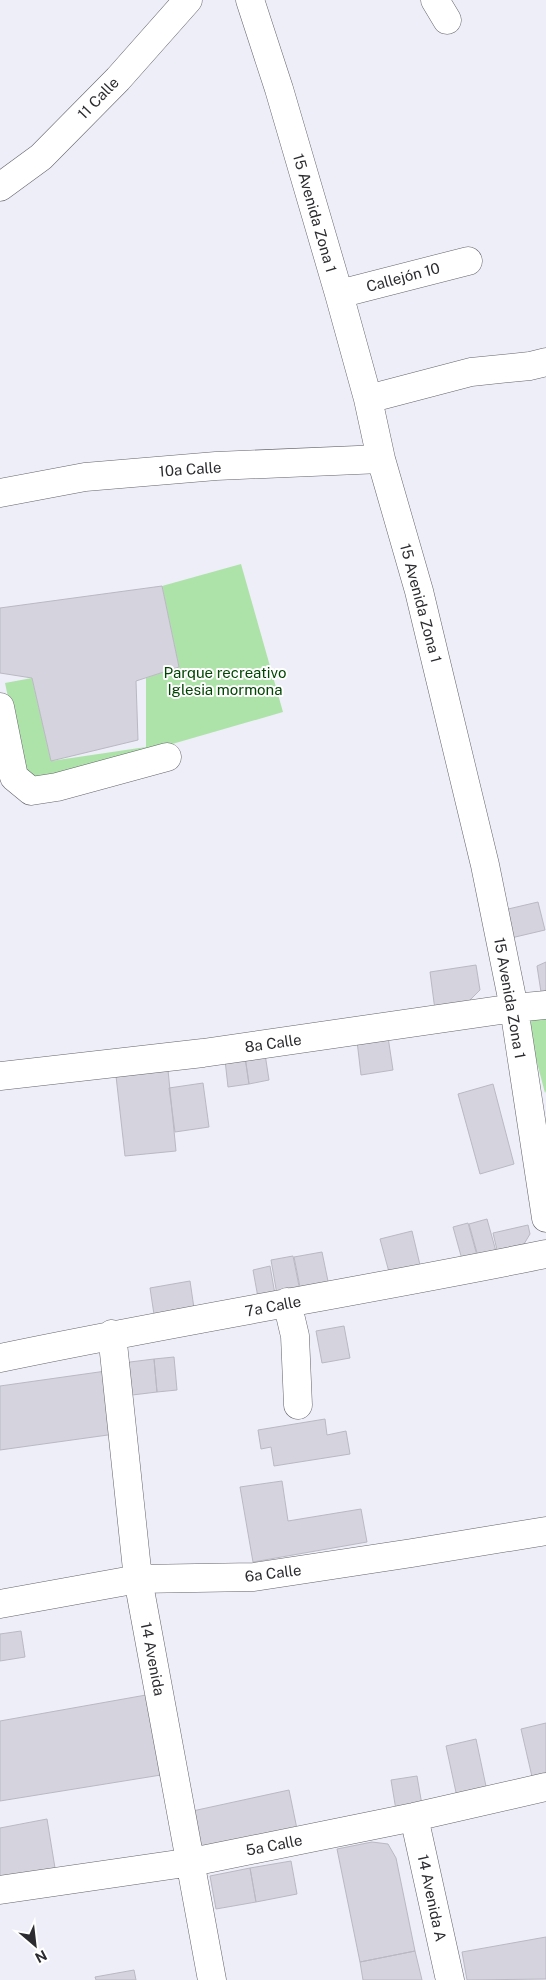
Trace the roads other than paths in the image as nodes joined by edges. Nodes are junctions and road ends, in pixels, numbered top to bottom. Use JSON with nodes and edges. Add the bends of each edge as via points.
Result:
{"nodes":[{"id":1,"x":188,"y":0,"type":"edge"},
{"id":2,"x":250,"y":0,"type":"edge"},
{"id":3,"x":0,"y":187,"type":"edge"},
{"id":4,"x":468,"y":261,"type":"dead end"},
{"id":5,"x":338,"y":294,"type":"junction"},
{"id":6,"x":546,"y":362,"type":"edge"},
{"id":7,"x":368,"y":399,"type":"junction"},
{"id":8,"x":382,"y":460,"type":"junction"},
{"id":9,"x":0,"y":493,"type":"edge"},
{"id":10,"x":0,"y":707,"type":"edge"},
{"id":11,"x":167,"y":757,"type":"dead end"},
{"id":12,"x":546,"y":1006,"type":"edge"},
{"id":13,"x":514,"y":1008,"type":"junction"},
{"id":14,"x":0,"y":1076,"type":"edge"},
{"id":15,"x":546,"y":1126,"type":"edge"},
{"id":16,"x":537,"y":1158,"type":"junction"},
{"id":17,"x":546,"y":1218,"type":"edge"},
{"id":18,"x":546,"y":1254,"type":"edge"},
{"id":19,"x":287,"y":1302,"type":"junction"},
{"id":20,"x":112,"y":1334,"type":"junction"},
{"id":21,"x":0,"y":1358,"type":"edge"},
{"id":22,"x":298,"y":1405,"type":"dead end"},
{"id":23,"x":546,"y":1530,"type":"edge"},
{"id":24,"x":138,"y":1579,"type":"junction"},
{"id":25,"x":0,"y":1604,"type":"edge"},
{"id":26,"x":546,"y":1787,"type":"edge"},
{"id":27,"x":414,"y":1817,"type":"junction"},
{"id":28,"x":192,"y":1862,"type":"junction"},
{"id":29,"x":0,"y":1890,"type":"edge"},
{"id":30,"x":212,"y":1980,"type":"edge"},
{"id":31,"x":450,"y":1980,"type":"edge"}],
"edges":[{"from":1,"to":3,"type":"street","name":"11 Calle","via":[[118,79],[41,157]]},
{"from":2,"to":5,"type":"street","name":"15 Avenida Zona 1"},
{"from":4,"to":5,"type":"street","name":"Callejón 10"},
{"from":5,"to":7,"type":"street","name":"15 Avenida Zona 1"},
{"from":6,"to":7,"type":"street","via":[[472,372]]},
{"from":7,"to":8,"type":"street","name":"15 Avenida Zona 1"},
{"from":8,"to":9,"type":"street","name":"10a Calle","via":[[216,466],[86,476]]},
{"from":8,"to":13,"type":"street","name":"15 Avenida Zona 1","via":[[419,591],[483,856]]},
{"from":10,"to":11,"type":"street","via":[[14,777],[32,791]]},
{"from":12,"to":13,"type":"street","name":"8a Calle"},
{"from":13,"to":14,"type":"street","name":"8a Calle","via":[[203,1053]]},
{"from":13,"to":16,"type":"street","name":"15 Avenida Zona 1"},
{"from":15,"to":16,"type":"street"},
{"from":16,"to":17,"type":"street","name":"15 Avenida Zona 1"},
{"from":18,"to":19,"type":"street","name":"7a Calle"},
{"from":19,"to":20,"type":"street","name":"7a Calle"},
{"from":19,"to":22,"type":"street","via":[[296,1336]]},
{"from":20,"to":21,"type":"street","name":"7a Calle"},
{"from":20,"to":24,"type":"street","name":"14 Avenida"},
{"from":23,"to":24,"type":"street","name":"6a Calle","via":[[254,1577]]},
{"from":24,"to":25,"type":"street","name":"6a Calle"},
{"from":24,"to":28,"type":"street","name":"14 Avenida"},
{"from":26,"to":27,"type":"street","name":"5a Calle"},
{"from":27,"to":28,"type":"street","name":"5a Calle"},
{"from":27,"to":31,"type":"street","name":"14 Avenida A"},
{"from":28,"to":29,"type":"street","name":"5a Calle"},
{"from":28,"to":30,"type":"street","name":"14 Avenida"}]}
